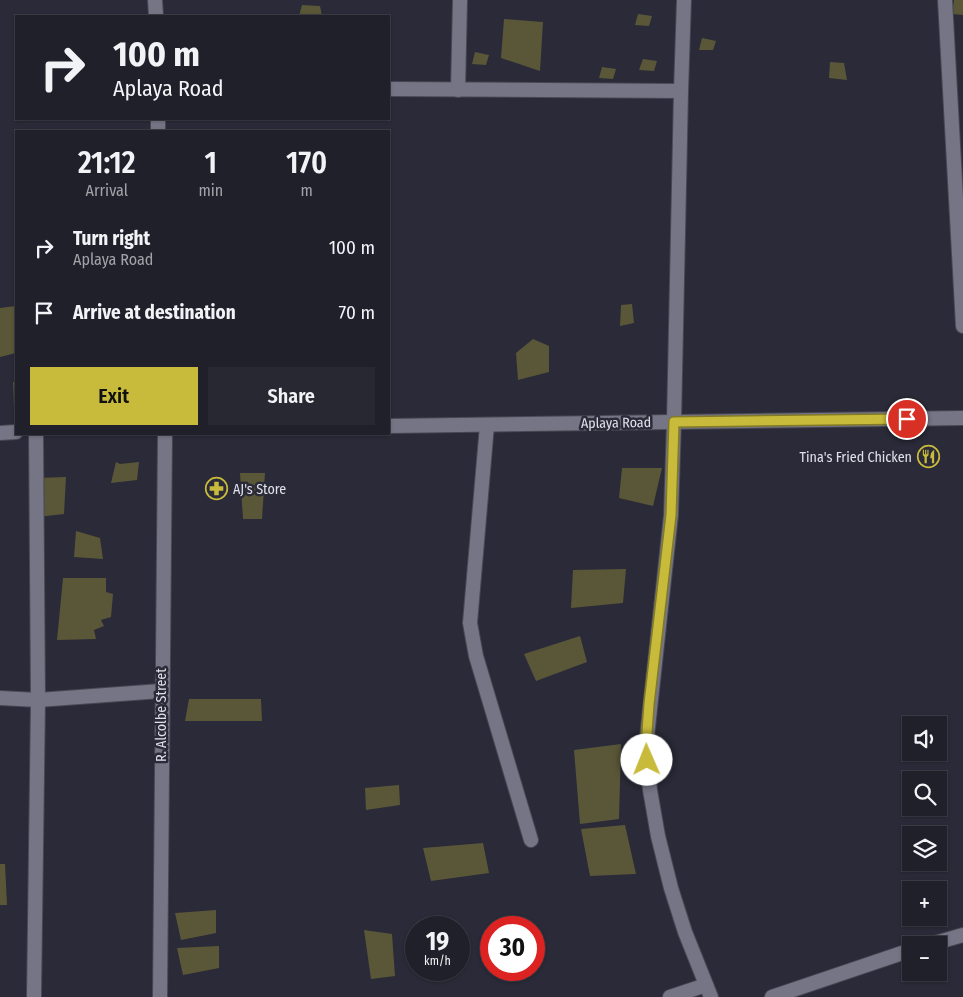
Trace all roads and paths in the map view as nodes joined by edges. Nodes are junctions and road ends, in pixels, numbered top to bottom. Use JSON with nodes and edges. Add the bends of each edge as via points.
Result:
{"nodes":[{"id":1,"x":155,"y":0,"type":"edge"},
{"id":2,"x":460,"y":0,"type":"edge"},
{"id":3,"x":684,"y":0,"type":"edge"},
{"id":4,"x":945,"y":0,"type":"edge"},
{"id":5,"x":156,"y":15,"type":"edge"},
{"id":6,"x":390,"y":90,"type":"edge"},
{"id":7,"x":458,"y":90,"type":"junction"},
{"id":8,"x":682,"y":91,"type":"junction"},
{"id":9,"x":958,"y":152,"type":"edge"},
{"id":10,"x":963,"y":326,"type":"edge"},
{"id":11,"x":963,"y":418,"type":"edge"},
{"id":12,"x":674,"y":422,"type":"junction"},
{"id":13,"x":487,"y":425,"type":"junction"},
{"id":14,"x":390,"y":426,"type":"edge"},
{"id":15,"x":15,"y":432,"type":"edge"},
{"id":16,"x":0,"y":433,"type":"edge"},
{"id":17,"x":36,"y":435,"type":"edge"},
{"id":18,"x":165,"y":435,"type":"edge"},
{"id":19,"x":161,"y":691,"type":"junction"},
{"id":20,"x":0,"y":698,"type":"edge"},
{"id":21,"x":38,"y":700,"type":"junction"},
{"id":22,"x":531,"y":840,"type":"dead end"},
{"id":23,"x":963,"y":935,"type":"edge"},
{"id":24,"x":947,"y":940,"type":"edge"},
{"id":25,"x":902,"y":953,"type":"edge"},
{"id":26,"x":708,"y":991,"type":"edge"},
{"id":27,"x":34,"y":997,"type":"edge"},
{"id":28,"x":160,"y":997,"type":"edge"},
{"id":29,"x":670,"y":997,"type":"edge"},
{"id":30,"x":772,"y":997,"type":"edge"}],
"edges":[{"from":1,"to":5,"type":"street"},
{"from":2,"to":7,"type":"street"},
{"from":3,"to":8,"type":"street"},
{"from":4,"to":9,"type":"street"},
{"from":6,"to":7,"type":"street"},
{"from":7,"to":8,"type":"street"},
{"from":8,"to":12,"type":"street"},
{"from":9,"to":10,"type":"street"},
{"from":11,"to":12,"type":"street","name":"Aplaya Road"},
{"from":12,"to":13,"type":"street","name":"Aplaya Road"},
{"from":12,"to":26,"type":"street","via":[[671,515],[646,746],[658,836],[671,888]]},
{"from":13,"to":14,"type":"street","name":"Aplaya Road"},
{"from":13,"to":22,"type":"street","via":[[470,623],[476,656]]},
{"from":15,"to":16,"type":"street"},
{"from":17,"to":21,"type":"street"},
{"from":18,"to":19,"type":"street","name":"R. Alcolbe Street"},
{"from":19,"to":21,"type":"street"},
{"from":19,"to":28,"type":"street","name":"R. Alcolbe Street"},
{"from":20,"to":21,"type":"street"},
{"from":21,"to":27,"type":"street"},
{"from":23,"to":24,"type":"street"},
{"from":25,"to":30,"type":"street"},
{"from":26,"to":29,"type":"street"}]}
